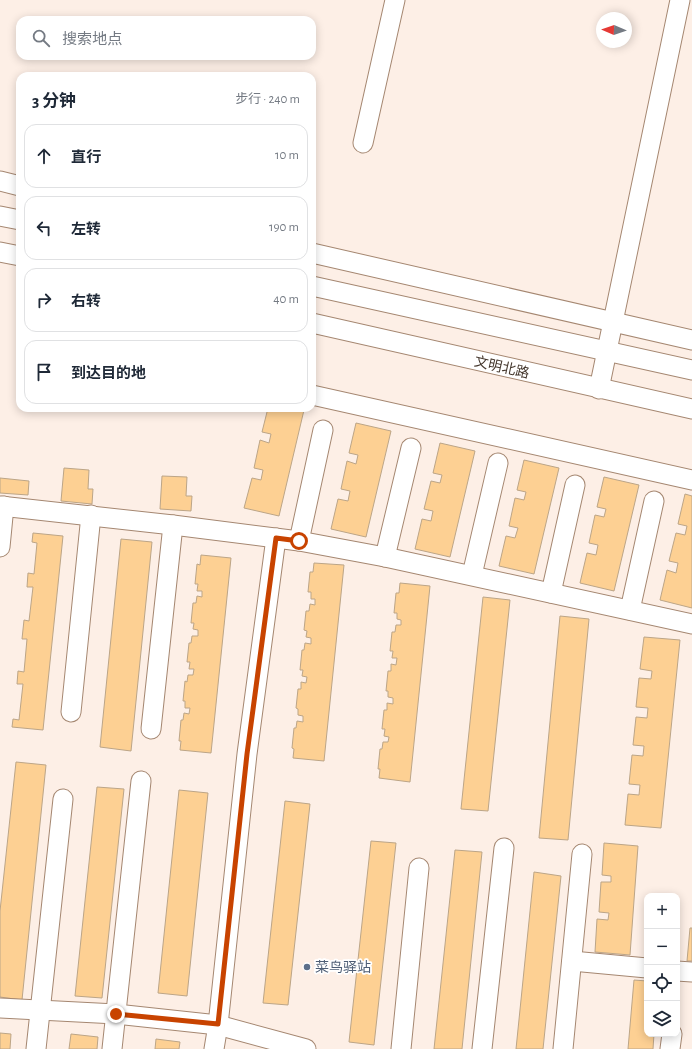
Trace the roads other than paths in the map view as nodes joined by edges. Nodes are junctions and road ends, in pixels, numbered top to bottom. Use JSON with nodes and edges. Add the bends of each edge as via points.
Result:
{"nodes":[{"id":1,"x":396,"y":0,"type":"edge"},
{"id":2,"x":680,"y":0,"type":"edge"},
{"id":3,"x":363,"y":143,"type":"dead end"},
{"id":4,"x":0,"y":181,"type":"edge"},
{"id":5,"x":16,"y":185,"type":"edge"},
{"id":6,"x":0,"y":216,"type":"edge"},
{"id":7,"x":16,"y":219,"type":"edge"},
{"id":8,"x":0,"y":252,"type":"edge"},
{"id":9,"x":316,"y":254,"type":"edge"},
{"id":10,"x":16,"y":255,"type":"edge"},
{"id":11,"x":316,"y":287,"type":"edge"},
{"id":12,"x":613,"y":322,"type":"junction"},
{"id":13,"x":316,"y":324,"type":"edge"},
{"id":14,"x":692,"y":340,"type":"edge"},
{"id":15,"x":606,"y":352,"type":"junction"},
{"id":16,"x":692,"y":370,"type":"edge"},
{"id":17,"x":599,"y":389,"type":"junction"},
{"id":18,"x":316,"y":397,"type":"edge"},
{"id":19,"x":692,"y":409,"type":"edge"},
{"id":20,"x":324,"y":430,"type":"dead end"},
{"id":21,"x":411,"y":448,"type":"dead end"},
{"id":22,"x":498,"y":463,"type":"dead end"},
{"id":23,"x":692,"y":480,"type":"edge"},
{"id":24,"x":575,"y":485,"type":"dead end"},
{"id":25,"x":654,"y":501,"type":"dead end"},
{"id":26,"x":2,"y":506,"type":"edge"},
{"id":27,"x":91,"y":516,"type":"junction"},
{"id":28,"x":173,"y":525,"type":"junction"},
{"id":29,"x":276,"y":538,"type":"junction"},
{"id":30,"x":299,"y":541,"type":"junction"},
{"id":31,"x":0,"y":547,"type":"edge"},
{"id":32,"x":385,"y":557,"type":"junction"},
{"id":33,"x":472,"y":575,"type":"junction"},
{"id":34,"x":551,"y":593,"type":"junction"},
{"id":35,"x":630,"y":610,"type":"junction"},
{"id":36,"x":692,"y":624,"type":"edge"},
{"id":37,"x":71,"y":712,"type":"dead end"},
{"id":38,"x":151,"y":729,"type":"dead end"},
{"id":39,"x":141,"y":781,"type":"dead end"},
{"id":40,"x":63,"y":799,"type":"dead end"},
{"id":41,"x":504,"y":848,"type":"dead end"},
{"id":42,"x":582,"y":854,"type":"dead end"},
{"id":43,"x":419,"y":868,"type":"dead end"},
{"id":44,"x":572,"y":961,"type":"junction"},
{"id":45,"x":644,"y":968,"type":"edge"},
{"id":46,"x":680,"y":971,"type":"edge"},
{"id":47,"x":692,"y":972,"type":"edge"},
{"id":48,"x":0,"y":1008,"type":"edge"},
{"id":49,"x":40,"y":1010,"type":"junction"},
{"id":50,"x":116,"y":1014,"type":"junction"},
{"id":51,"x":218,"y":1024,"type":"junction"},
{"id":52,"x":672,"y":1037,"type":"edge"},
{"id":53,"x":36,"y":1049,"type":"edge"},
{"id":54,"x":112,"y":1049,"type":"edge"},
{"id":55,"x":214,"y":1049,"type":"edge"},
{"id":56,"x":306,"y":1049,"type":"edge"},
{"id":57,"x":400,"y":1049,"type":"edge"},
{"id":58,"x":482,"y":1049,"type":"edge"},
{"id":59,"x":563,"y":1049,"type":"edge"},
{"id":60,"x":670,"y":1049,"type":"edge"}],
"edges":[{"from":1,"to":3,"type":"street"},
{"from":2,"to":12,"type":"street"},
{"from":4,"to":5,"type":"street"},
{"from":6,"to":7,"type":"street"},
{"from":8,"to":10,"type":"street"},
{"from":9,"to":12,"type":"street"},
{"from":11,"to":15,"type":"street"},
{"from":12,"to":14,"type":"street"},
{"from":12,"to":15,"type":"street"},
{"from":13,"to":17,"type":"street","name":"文明北路"},
{"from":15,"to":16,"type":"street"},
{"from":15,"to":17,"type":"street"},
{"from":17,"to":19,"type":"street","name":"文明北路"},
{"from":18,"to":23,"type":"street"},
{"from":20,"to":30,"type":"street"},
{"from":21,"to":32,"type":"street"},
{"from":22,"to":33,"type":"street"},
{"from":24,"to":34,"type":"street"},
{"from":25,"to":35,"type":"street"},
{"from":26,"to":27,"type":"street"},
{"from":26,"to":31,"type":"street"},
{"from":27,"to":28,"type":"street"},
{"from":27,"to":37,"type":"street"},
{"from":28,"to":29,"type":"street"},
{"from":28,"to":38,"type":"street"},
{"from":29,"to":30,"type":"street"},
{"from":29,"to":51,"type":"street","via":[[247,754]]},
{"from":30,"to":32,"type":"street"},
{"from":32,"to":33,"type":"street"},
{"from":33,"to":34,"type":"street"},
{"from":34,"to":35,"type":"street"},
{"from":35,"to":36,"type":"street"},
{"from":39,"to":50,"type":"street"},
{"from":40,"to":49,"type":"street"},
{"from":41,"to":58,"type":"street"},
{"from":42,"to":44,"type":"street"},
{"from":43,"to":57,"type":"street"},
{"from":44,"to":45,"type":"street"},
{"from":44,"to":59,"type":"street"},
{"from":46,"to":47,"type":"street"},
{"from":48,"to":49,"type":"street"},
{"from":49,"to":50,"type":"street"},
{"from":49,"to":53,"type":"street"},
{"from":50,"to":51,"type":"street"},
{"from":50,"to":54,"type":"street"},
{"from":51,"to":55,"type":"street"},
{"from":51,"to":56,"type":"street"},
{"from":52,"to":60,"type":"street"}]}
